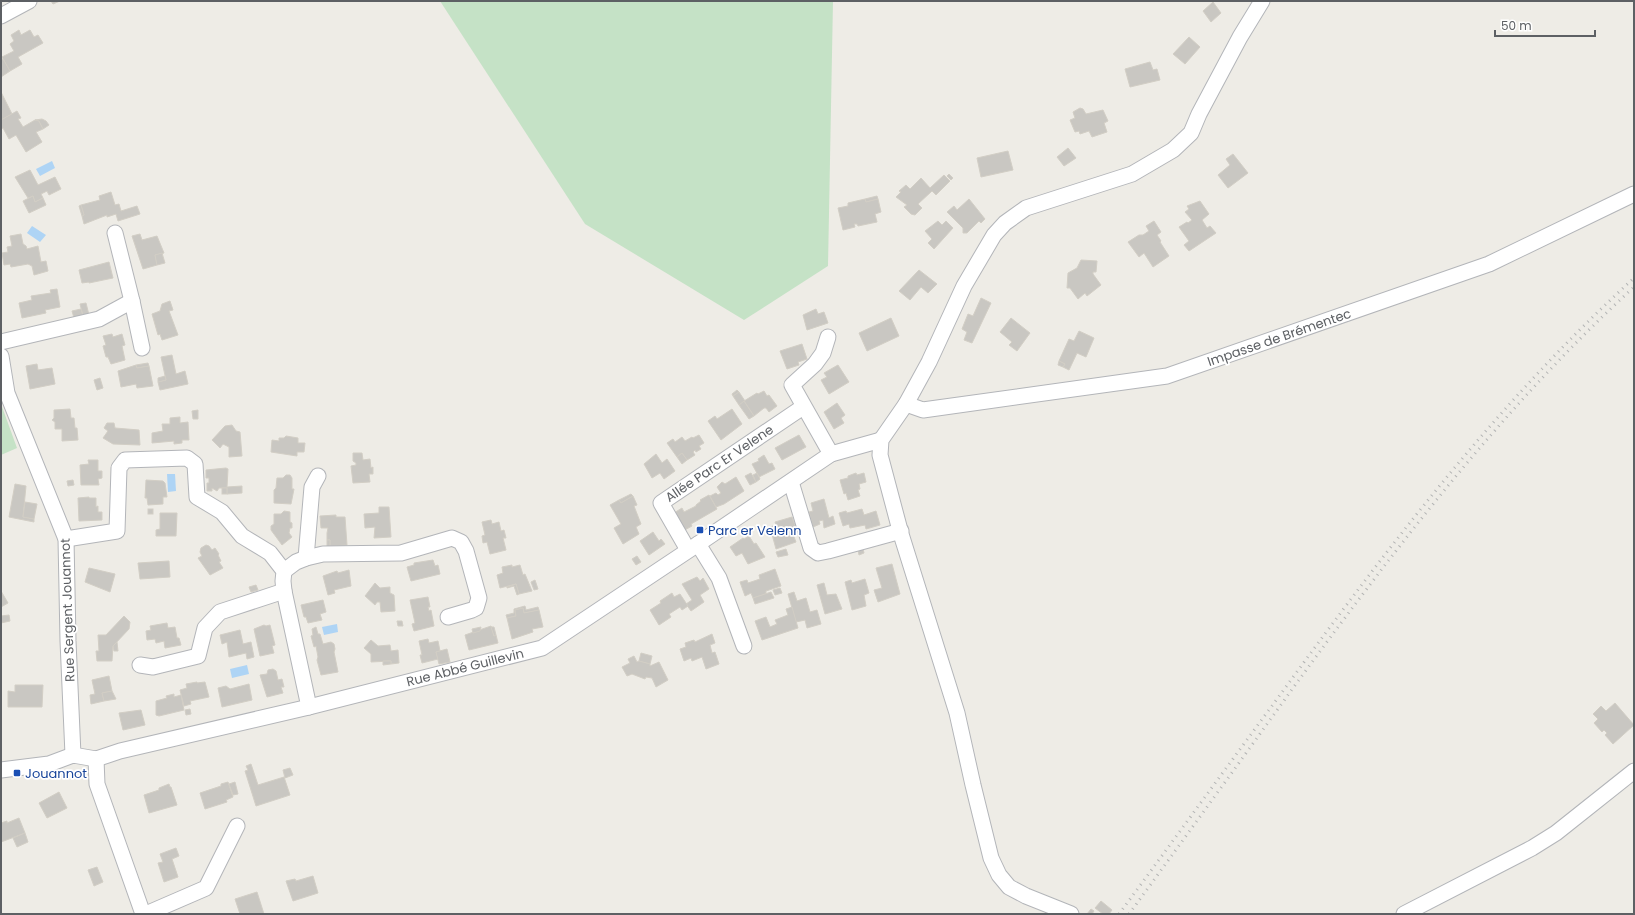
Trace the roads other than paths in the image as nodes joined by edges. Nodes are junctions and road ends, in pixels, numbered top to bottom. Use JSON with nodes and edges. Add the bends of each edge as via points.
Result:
{"nodes":[{"id":1,"x":29,"y":1,"type":"edge"},
{"id":2,"x":1262,"y":1,"type":"edge"},
{"id":3,"x":1,"y":16,"type":"edge"},
{"id":4,"x":1634,"y":194,"type":"edge"},
{"id":5,"x":115,"y":233,"type":"dead end"},
{"id":6,"x":132,"y":301,"type":"junction"},
{"id":7,"x":828,"y":337,"type":"dead end"},
{"id":8,"x":1,"y":342,"type":"edge"},
{"id":9,"x":142,"y":348,"type":"dead end"},
{"id":10,"x":1,"y":356,"type":"edge"},
{"id":11,"x":906,"y":404,"type":"junction"},
{"id":12,"x":804,"y":407,"type":"junction"},
{"id":13,"x":881,"y":440,"type":"junction"},
{"id":14,"x":831,"y":454,"type":"junction"},
{"id":15,"x":318,"y":476,"type":"dead end"},
{"id":16,"x":791,"y":482,"type":"junction"},
{"id":17,"x":901,"y":531,"type":"junction"},
{"id":18,"x":66,"y":538,"type":"junction"},
{"id":19,"x":693,"y":547,"type":"junction"},
{"id":20,"x":306,"y":558,"type":"junction"},
{"id":21,"x":284,"y":571,"type":"junction"},
{"id":22,"x":284,"y":591,"type":"junction"},
{"id":23,"x":448,"y":618,"type":"dead end"},
{"id":24,"x":744,"y":646,"type":"dead end"},
{"id":25,"x":140,"y":665,"type":"dead end"},
{"id":26,"x":309,"y":707,"type":"junction"},
{"id":27,"x":73,"y":755,"type":"junction"},
{"id":28,"x":96,"y":759,"type":"junction"},
{"id":29,"x":1,"y":770,"type":"edge"},
{"id":30,"x":1634,"y":771,"type":"edge"},
{"id":31,"x":238,"y":826,"type":"dead end"},
{"id":32,"x":144,"y":914,"type":"edge"},
{"id":33,"x":1071,"y":914,"type":"edge"},
{"id":34,"x":1404,"y":914,"type":"edge"}],
"edges":[{"from":1,"to":3,"type":"street"},
{"from":2,"to":11,"type":"street","via":[[1240,37],[1191,133],[1173,150],[1132,174],[1026,208],[1005,223],[988,244],[964,286],[929,362]]},
{"from":4,"to":11,"type":"street","name":"Impasse de Brémentec","via":[[1489,264],[1167,376],[923,410]]},
{"from":5,"to":6,"type":"street"},
{"from":6,"to":8,"type":"street","via":[[99,319]]},
{"from":6,"to":9,"type":"street"},
{"from":7,"to":12,"type":"street","via":[[823,353],[815,364],[792,385]]},
{"from":10,"to":18,"type":"street","name":"Rue Sergent Jouannot","via":[[7,393]]},
{"from":11,"to":13,"type":"street"},
{"from":12,"to":14,"type":"street"},
{"from":12,"to":19,"type":"street","name":"Allée Parc Er Velene","via":[[661,502]]},
{"from":13,"to":14,"type":"street","name":"Rue Abbé Guillevin"},
{"from":13,"to":17,"type":"street","via":[[880,455]]},
{"from":14,"to":16,"type":"street","name":"Rue Abbé Guillevin"},
{"from":15,"to":20,"type":"street","via":[[312,487]]},
{"from":16,"to":17,"type":"street","via":[[811,548],[818,553]]},
{"from":16,"to":19,"type":"street","name":"Rue Abbé Guillevin"},
{"from":17,"to":33,"type":"street","via":[[957,713],[982,828],[994,867],[1015,891]]},
{"from":18,"to":21,"type":"street","via":[[117,531],[119,468],[125,460],[187,458],[195,464],[197,497],[222,512],[242,536],[270,553]]},
{"from":18,"to":27,"type":"street","name":"Rue Sergent Jouannot"},
{"from":19,"to":24,"type":"street","via":[[719,578]]},
{"from":19,"to":26,"type":"street","name":"Rue Abbé Guillevin","via":[[542,648]]},
{"from":20,"to":21,"type":"street"},
{"from":20,"to":23,"type":"street","via":[[323,554],[401,553],[452,538],[461,542],[466,551],[479,598],[476,608]]},
{"from":21,"to":22,"type":"street"},
{"from":22,"to":25,"type":"street","via":[[220,612],[205,628],[198,656],[153,667]]},
{"from":22,"to":26,"type":"street"},
{"from":26,"to":28,"type":"street","name":"Rue Abbé Guillevin","via":[[120,751]]},
{"from":27,"to":28,"type":"street","name":"Rue Abbé Guillevin"},
{"from":27,"to":29,"type":"street","via":[[49,764]]},
{"from":28,"to":32,"type":"street","via":[[97,784]]},
{"from":30,"to":34,"type":"street","via":[[1574,819],[1532,848]]},
{"from":31,"to":32,"type":"street","via":[[206,888]]}]}
